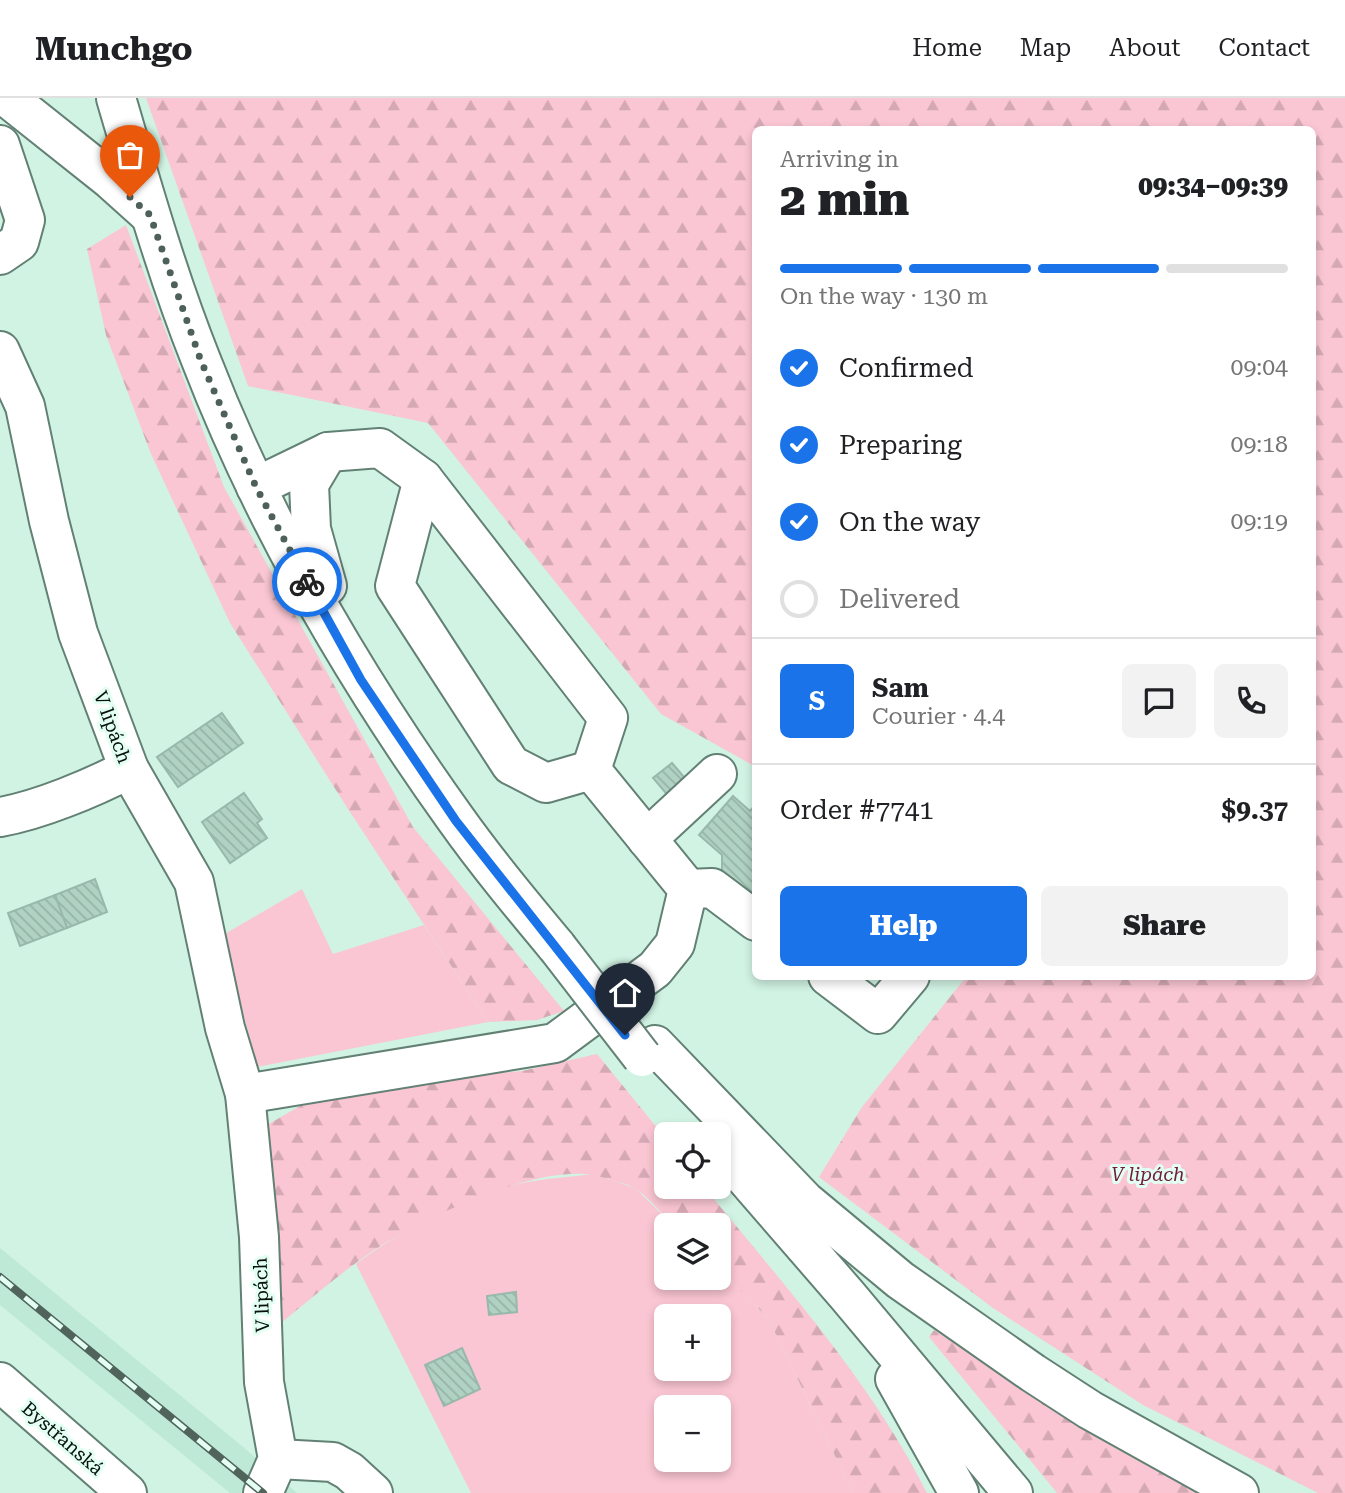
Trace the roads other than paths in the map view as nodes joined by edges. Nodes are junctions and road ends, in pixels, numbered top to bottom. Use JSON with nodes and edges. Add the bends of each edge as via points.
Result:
{"nodes":[{"id":1,"x":8,"y":98,"type":"edge"},
{"id":2,"x":116,"y":98,"type":"edge"},
{"id":3,"x":0,"y":145,"type":"edge"},
{"id":4,"x":150,"y":215,"type":"junction"},
{"id":5,"x":0,"y":255,"type":"edge"},
{"id":6,"x":0,"y":351,"type":"edge"},
{"id":7,"x":328,"y":452,"type":"junction"},
{"id":8,"x":423,"y":479,"type":"junction"},
{"id":9,"x":256,"y":487,"type":"junction"},
{"id":10,"x":361,"y":680,"type":"junction"},
{"id":11,"x":129,"y":769,"type":"junction"},
{"id":12,"x":591,"y":770,"type":"junction"},
{"id":13,"x":717,"y":774,"type":"dead end"},
{"id":14,"x":0,"y":817,"type":"edge"},
{"id":15,"x":647,"y":839,"type":"junction"},
{"id":16,"x":688,"y":889,"type":"junction"},
{"id":17,"x":752,"y":918,"type":"edge"},
{"id":18,"x":833,"y":980,"type":"edge"},
{"id":19,"x":907,"y":980,"type":"edge"},
{"id":20,"x":648,"y":1051,"type":"junction"},
{"id":21,"x":245,"y":1094,"type":"junction"},
{"id":22,"x":699,"y":1122,"type":"edge"},
{"id":23,"x":731,"y":1162,"type":"edge"},
{"id":24,"x":847,"y":1295,"type":"junction"},
{"id":25,"x":0,"y":1382,"type":"edge"},
{"id":26,"x":270,"y":1476,"type":"edge"},
{"id":27,"x":127,"y":1493,"type":"edge"},
{"id":28,"x":373,"y":1493,"type":"edge"},
{"id":29,"x":959,"y":1493,"type":"edge"},
{"id":30,"x":1013,"y":1493,"type":"edge"},
{"id":31,"x":1239,"y":1493,"type":"edge"}],
"edges":[{"from":1,"to":4,"type":"main road"},
{"from":2,"to":4,"type":"main road"},
{"from":3,"to":5,"type":"main road","via":[[25,220],[19,242]]},
{"from":4,"to":9,"type":"main road","via":[[201,361]]},
{"from":6,"to":11,"type":"main road","name":"V lipách","via":[[24,406],[78,633]]},
{"from":7,"to":8,"type":"main road","via":[[380,448]]},
{"from":7,"to":9,"type":"main road"},
{"from":7,"to":10,"type":"main road","via":[[309,484],[311,529]]},
{"from":8,"to":12,"type":"main road","via":[[608,718]]},
{"from":8,"to":12,"type":"main road","via":[[394,586],[511,765],[546,783]]},
{"from":9,"to":10,"type":"main road"},
{"from":10,"to":20,"type":"main road","bridge":true,"via":[[456,821]]},
{"from":11,"to":14,"type":"main road"},
{"from":11,"to":21,"type":"main road","name":"V lipách","via":[[194,881],[225,1028]]},
{"from":12,"to":15,"type":"main road"},
{"from":13,"to":15,"type":"main road"},
{"from":15,"to":16,"type":"main road"},
{"from":16,"to":17,"type":"main road","via":[[712,888]]},
{"from":16,"to":21,"type":"main road","via":[[675,944],[655,969],[555,1043]]},
{"from":18,"to":19,"type":"main road","via":[[877,1014]]},
{"from":20,"to":22,"type":"main road"},
{"from":20,"to":31,"type":"main road","via":[[805,1201],[900,1280],[1044,1381]]},
{"from":21,"to":26,"type":"main road","name":"V lipách","via":[[259,1237]]},
{"from":23,"to":24,"type":"main road"},
{"from":24,"to":29,"type":"main road"},
{"from":24,"to":30,"type":"main road"},
{"from":25,"to":27,"type":"main road","name":"Bystřanská"},
{"from":26,"to":28,"type":"main road","via":[[333,1461]]}]}
